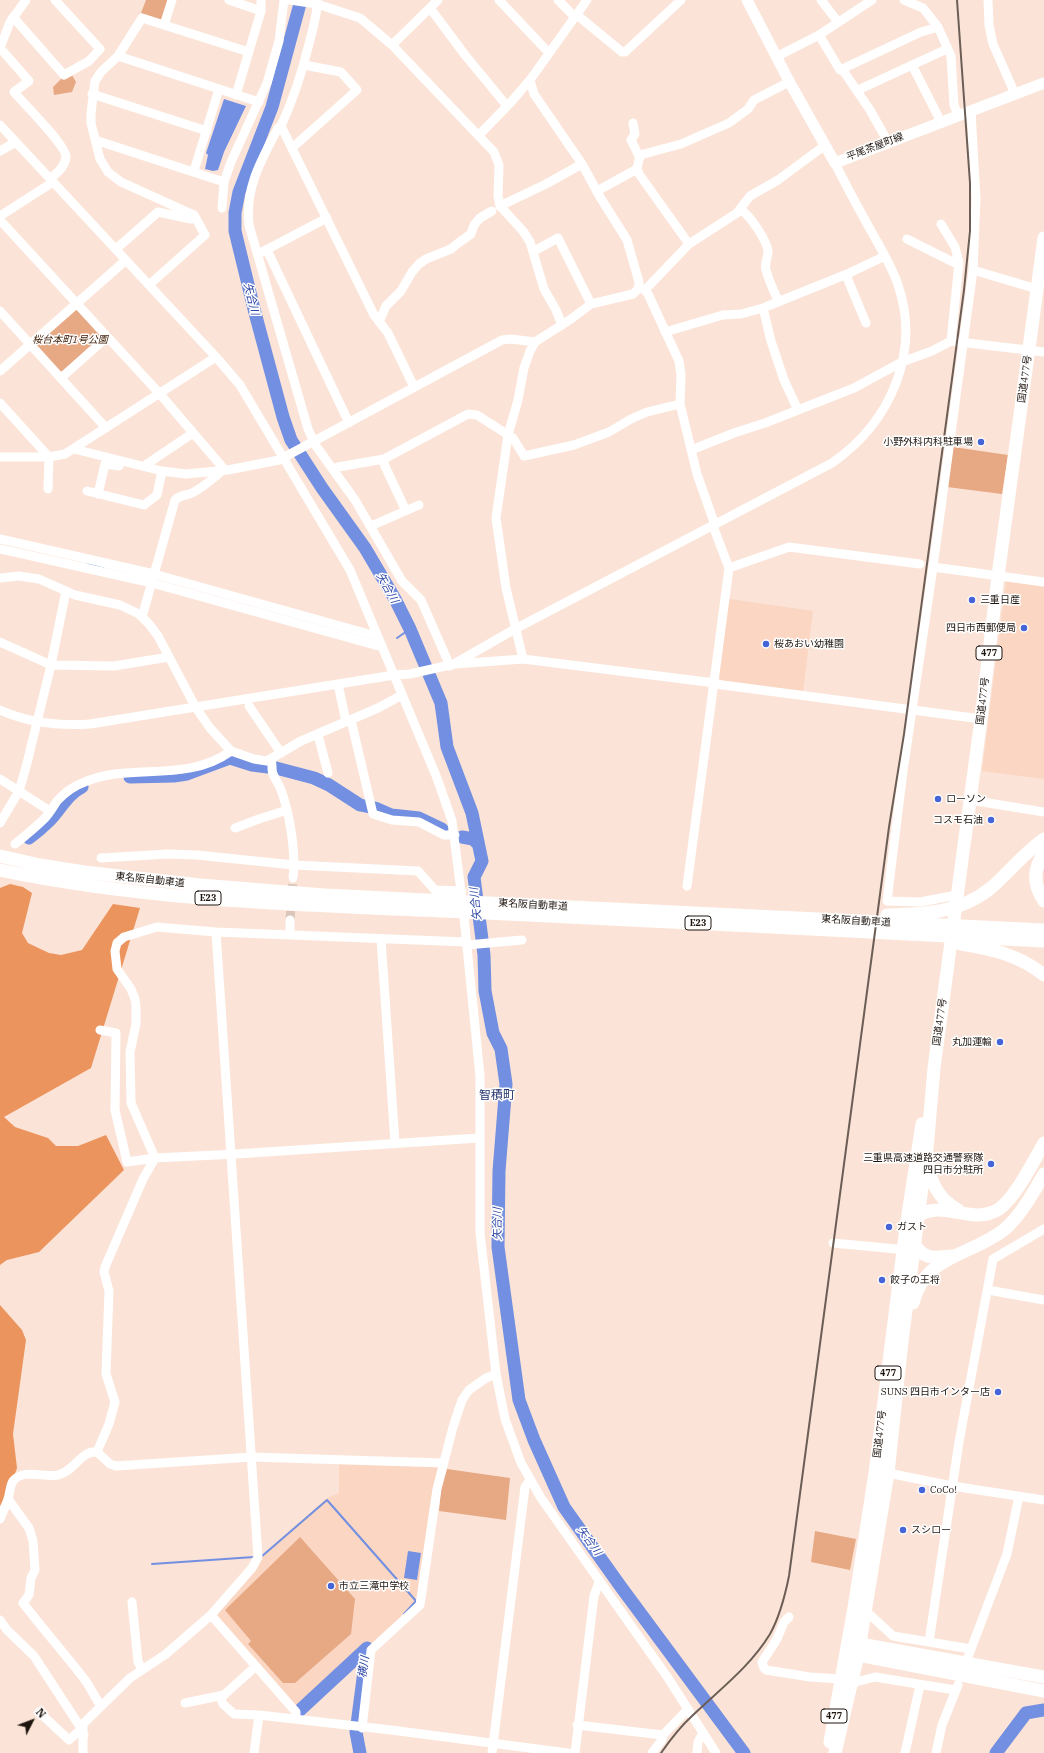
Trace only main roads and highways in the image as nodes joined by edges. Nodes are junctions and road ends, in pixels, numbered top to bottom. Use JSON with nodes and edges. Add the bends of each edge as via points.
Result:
{"nodes":[{"id":1,"x":747,"y":0,"type":"edge"},
{"id":2,"x":1044,"y":84,"type":"edge"},
{"id":3,"x":1044,"y":238,"type":"edge"},
{"id":4,"x":1044,"y":839,"type":"edge"},
{"id":5,"x":1044,"y":853,"type":"edge"},
{"id":6,"x":0,"y":856,"type":"edge"},
{"id":7,"x":0,"y":870,"type":"edge"},
{"id":8,"x":961,"y":900,"type":"junction"},
{"id":9,"x":1044,"y":900,"type":"edge"},
{"id":10,"x":417,"y":904,"type":"junction"},
{"id":11,"x":529,"y":910,"type":"junction"},
{"id":12,"x":939,"y":919,"type":"junction"},
{"id":13,"x":862,"y":923,"type":"junction"},
{"id":14,"x":890,"y":924,"type":"junction"},
{"id":15,"x":1044,"y":930,"type":"edge"},
{"id":16,"x":962,"y":935,"type":"junction"},
{"id":17,"x":1044,"y":941,"type":"edge"},
{"id":18,"x":1044,"y":975,"type":"edge"},
{"id":19,"x":934,"y":1068,"type":"junction"},
{"id":20,"x":1044,"y":1143,"type":"edge"},
{"id":21,"x":927,"y":1149,"type":"junction"},
{"id":22,"x":1044,"y":1174,"type":"edge"},
{"id":23,"x":920,"y":1214,"type":"junction"},
{"id":24,"x":985,"y":1215,"type":"junction"},
{"id":25,"x":906,"y":1227,"type":"junction"},
{"id":26,"x":911,"y":1249,"type":"junction"},
{"id":27,"x":952,"y":1256,"type":"junction"},
{"id":28,"x":902,"y":1341,"type":"junction"},
{"id":29,"x":855,"y":1649,"type":"junction"},
{"id":30,"x":1044,"y":1677,"type":"edge"},
{"id":31,"x":845,"y":1683,"type":"junction"},
{"id":32,"x":1044,"y":1691,"type":"edge"},
{"id":33,"x":828,"y":1753,"type":"edge"},
{"id":34,"x":835,"y":1753,"type":"edge"}],
"edges":[{"from":1,"to":2,"type":"main road","name":"平尾茶屋町線","via":[[835,163]]},
{"from":3,"to":8,"type":"highway","name":"国道477号","number":"477","via":[[998,576],[970,800]]},
{"from":4,"to":8,"type":"highway","via":[[992,887]]},
{"from":5,"to":9,"type":"highway","via":[[1036,869],[1035,878]]},
{"from":6,"to":10,"type":"highway","name":"東名阪自動車道","number":"E23","via":[[84,872]]},
{"from":7,"to":10,"type":"highway","name":"東名阪自動車道","number":"E23","via":[[140,893],[311,906]]},
{"from":8,"to":12,"type":"highway"},
{"from":8,"to":19,"type":"highway","name":"国道477号","number":"477"},
{"from":10,"to":11,"type":"highway","name":"東名阪自動車道","number":"E23"},
{"from":11,"to":13,"type":"highway","name":"東名阪自動車道","number":"E23"},
{"from":11,"to":13,"type":"highway","name":"東名阪自動車道","number":"E23","via":[[698,914]]},
{"from":12,"to":14,"type":"highway","name":"東名阪自動車道"},
{"from":12,"to":16,"type":"highway","name":"東名阪自動車道"},
{"from":13,"to":14,"type":"highway"},
{"from":13,"to":14,"type":"highway","name":"東名阪自動車道"},
{"from":14,"to":16,"type":"highway","name":"東名阪自動車道"},
{"from":15,"to":16,"type":"highway","name":"東名阪自動車道"},
{"from":16,"to":17,"type":"highway","name":"東名阪自動車道"},
{"from":16,"to":18,"type":"highway","via":[[988,948],[1008,954]]},
{"from":19,"to":21,"type":"highway","name":"国道477号","number":"477"},
{"from":19,"to":25,"type":"highway","name":"国道477号","number":"477"},
{"from":20,"to":24,"type":"highway","via":[[1012,1196],[1000,1208]]},
{"from":21,"to":23,"type":"highway","name":"国道477号","number":"477"},
{"from":21,"to":24,"type":"highway","via":[[930,1177],[942,1199],[958,1209]]},
{"from":22,"to":27,"type":"highway","via":[[1006,1228],[981,1245]]},
{"from":23,"to":24,"type":"highway","via":[[940,1209],[967,1215]]},
{"from":23,"to":25,"type":"highway"},
{"from":23,"to":26,"type":"highway","name":"国道477号","number":"477"},
{"from":25,"to":26,"type":"highway"},
{"from":26,"to":27,"type":"highway","via":[[927,1256]]},
{"from":26,"to":28,"type":"highway","name":"国道477号","number":"477"},
{"from":26,"to":29,"type":"highway","name":"国道477号","number":"477","via":[[874,1473]]},
{"from":27,"to":28,"type":"highway","via":[[931,1271],[919,1286]]},
{"from":28,"to":29,"type":"highway","name":"国道477号","number":"477","via":[[888,1473],[866,1611]]},
{"from":29,"to":30,"type":"highway"},
{"from":29,"to":31,"type":"highway","name":"国道477号","number":"477"},
{"from":29,"to":32,"type":"highway"},
{"from":31,"to":33,"type":"highway","name":"国道477号","number":"477"},
{"from":31,"to":34,"type":"highway","name":"国道477号","number":"477"}]}
